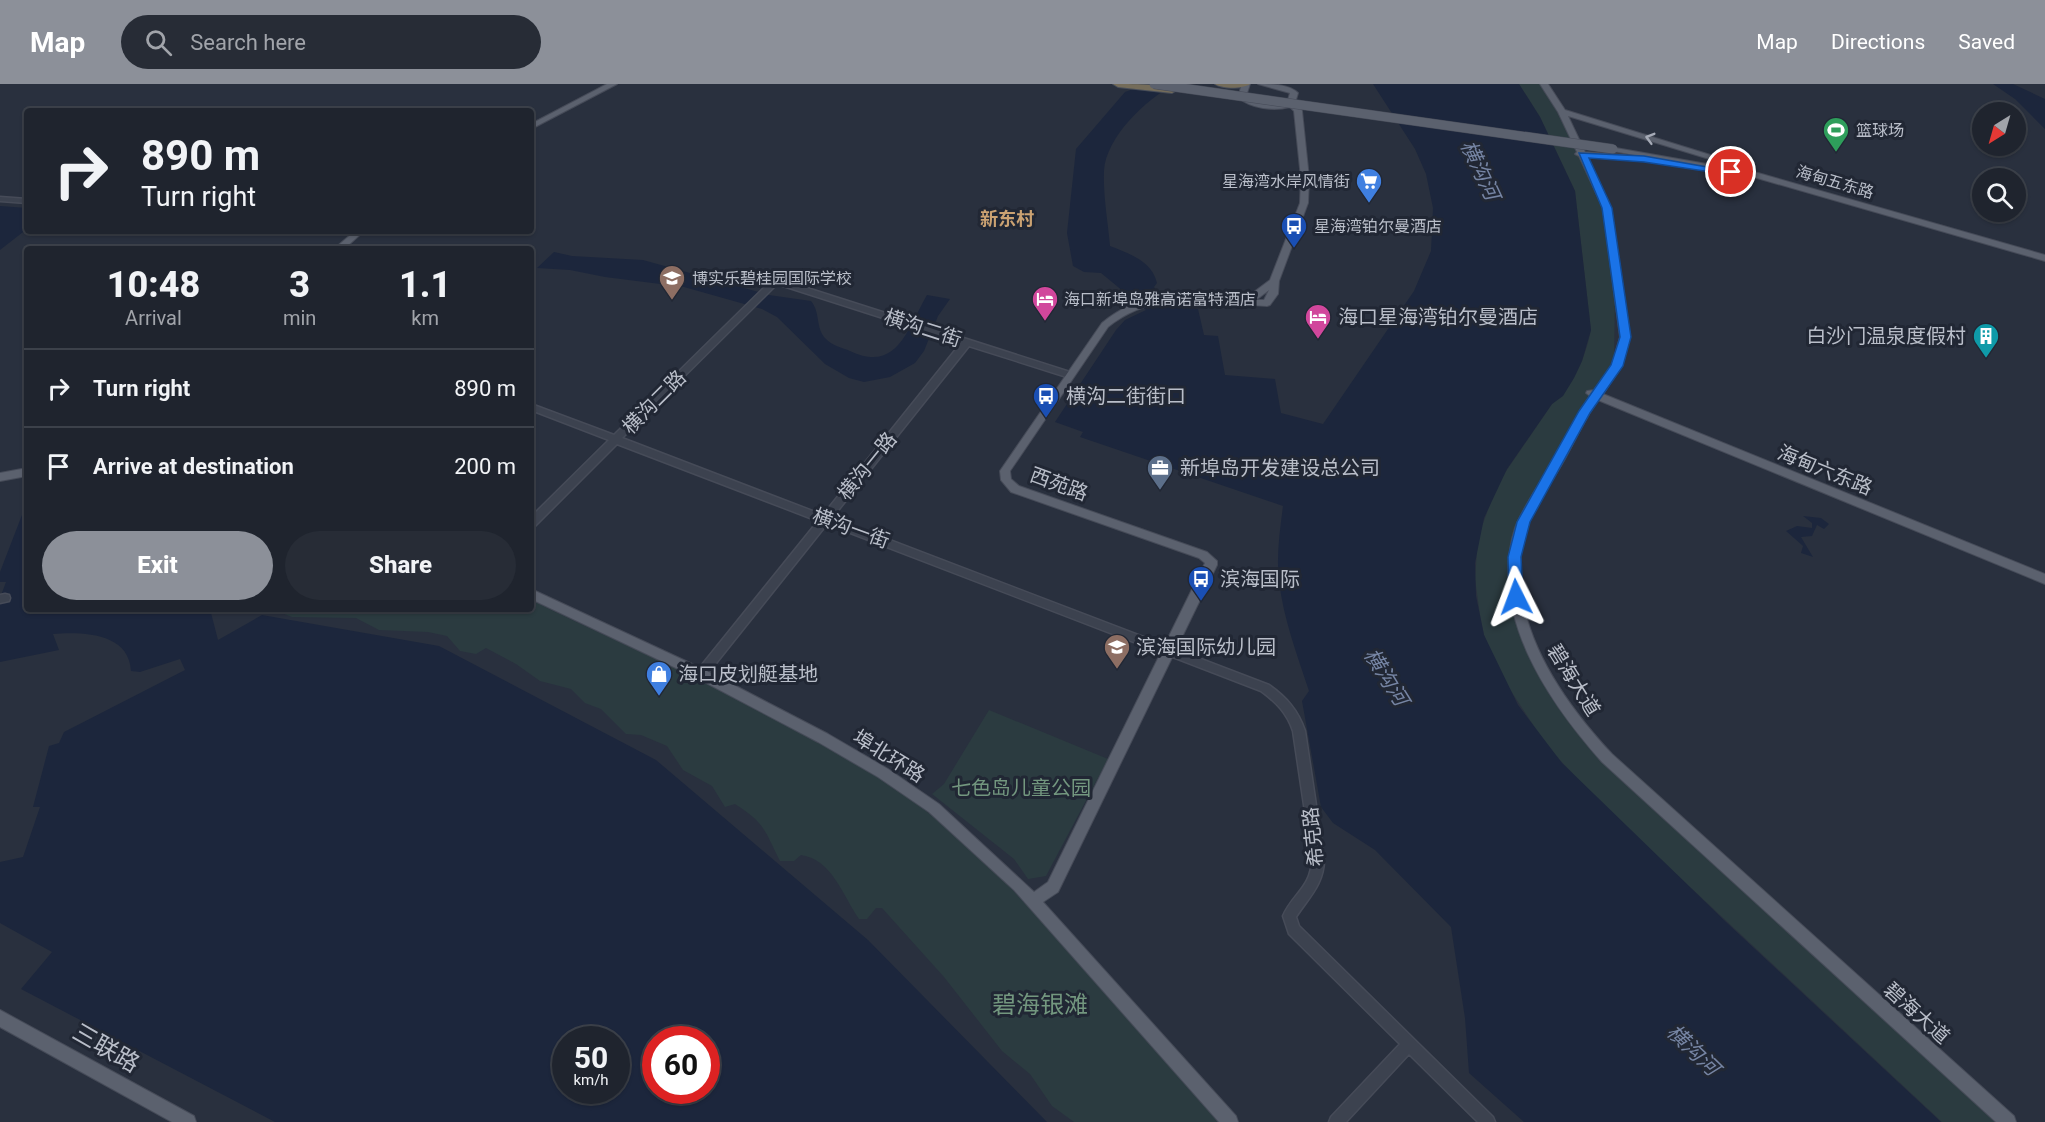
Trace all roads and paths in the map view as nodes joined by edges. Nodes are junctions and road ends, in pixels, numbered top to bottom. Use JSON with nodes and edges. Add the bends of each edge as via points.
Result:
{"nodes":[{"id":1,"x":605,"y":84,"type":"edge"},
{"id":2,"x":614,"y":84,"type":"edge"},
{"id":3,"x":1120,"y":84,"type":"edge"},
{"id":4,"x":1154,"y":84,"type":"edge"},
{"id":5,"x":1175,"y":84,"type":"edge"},
{"id":6,"x":1220,"y":84,"type":"edge"},
{"id":7,"x":1246,"y":84,"type":"edge"},
{"id":8,"x":1262,"y":84,"type":"edge"},
{"id":9,"x":1542,"y":84,"type":"edge"},
{"id":10,"x":1247,"y":102,"type":"junction"},
{"id":11,"x":1291,"y":104,"type":"junction"},
{"id":12,"x":1281,"y":107,"type":"junction"},
{"id":13,"x":1562,"y":112,"type":"junction"},
{"id":14,"x":1298,"y":118,"type":"junction"},
{"id":15,"x":534,"y":120,"type":"edge"},
{"id":16,"x":1605,"y":124,"type":"junction"},
{"id":17,"x":534,"y":125,"type":"edge"},
{"id":18,"x":1613,"y":147,"type":"junction"},
{"id":19,"x":1581,"y":154,"type":"junction"},
{"id":20,"x":1603,"y":156,"type":"junction"},
{"id":21,"x":1746,"y":168,"type":"junction"},
{"id":22,"x":1758,"y":176,"type":"junction"},
{"id":23,"x":0,"y":199,"type":"edge"},
{"id":24,"x":24,"y":201,"type":"edge"},
{"id":25,"x":348,"y":234,"type":"edge"},
{"id":26,"x":356,"y":234,"type":"edge"},
{"id":27,"x":334,"y":246,"type":"edge"},
{"id":28,"x":342,"y":246,"type":"edge"},
{"id":29,"x":2045,"y":253,"type":"edge"},
{"id":30,"x":2045,"y":258,"type":"edge"},
{"id":31,"x":776,"y":281,"type":"joint"},
{"id":32,"x":967,"y":342,"type":"junction"},
{"id":33,"x":1070,"y":375,"type":"junction"},
{"id":34,"x":1594,"y":392,"type":"junction"},
{"id":35,"x":534,"y":408,"type":"edge"},
{"id":36,"x":616,"y":439,"type":"junction"},
{"id":37,"x":24,"y":473,"type":"edge"},
{"id":38,"x":0,"y":477,"type":"edge"},
{"id":39,"x":825,"y":518,"type":"junction"},
{"id":40,"x":534,"y":520,"type":"edge"},
{"id":41,"x":2045,"y":574,"type":"edge"},
{"id":42,"x":2045,"y":579,"type":"edge"},
{"id":43,"x":534,"y":595,"type":"edge"},
{"id":44,"x":1170,"y":652,"type":"junction"},
{"id":45,"x":701,"y":674,"type":"junction"},
{"id":46,"x":1034,"y":900,"type":"junction"},
{"id":47,"x":0,"y":1018,"type":"edge"},
{"id":48,"x":1408,"y":1045,"type":"junction"},
{"id":49,"x":188,"y":1122,"type":"edge"},
{"id":50,"x":1230,"y":1122,"type":"edge"},
{"id":51,"x":1336,"y":1122,"type":"edge"},
{"id":52,"x":1488,"y":1122,"type":"edge"},
{"id":53,"x":2002,"y":1122,"type":"edge"},
{"id":54,"x":2008,"y":1122,"type":"edge"}],
"edges":[{"from":1,"to":15,"type":"main road"},
{"from":2,"to":17,"type":"main road"},
{"from":3,"to":10,"type":"highway","bridge":true},
{"from":4,"to":18,"type":"main road","bridge":true},
{"from":5,"to":18,"type":"main road","bridge":true},
{"from":6,"to":7,"type":"highway"},
{"from":7,"to":10,"type":"main road","via":[[1242,97]]},
{"from":8,"to":11,"type":"main road","via":[[1292,90]]},
{"from":9,"to":13,"type":"main road","name":"碧海大道"},
{"from":9,"to":19,"type":"main road","name":"碧海大道"},
{"from":10,"to":12,"type":"main road"},
{"from":11,"to":12,"type":"main road"},
{"from":11,"to":14,"type":"main road","via":[[1297,107]]},
{"from":12,"to":14,"type":"main road","via":[[1293,111]]},
{"from":13,"to":16,"type":"main road"},
{"from":13,"to":19,"type":"main road","name":"碧海大道"},
{"from":14,"to":33,"type":"main road","name":"西苑路","via":[[1304,203],[1267,303],[1203,297],[1173,298],[1139,306],[1118,314],[1105,325]]},
{"from":16,"to":20,"type":"main road","via":[[1583,123],[1576,129],[1586,149]]},
{"from":21,"to":16,"type":"main road","one_way":true,"via":[[1727,159],[1719,148],[1701,153]]},
{"from":18,"to":21,"type":"main road","name":"海甸五东路"},
{"from":18,"to":22,"type":"main road","name":"海甸五东路"},
{"from":19,"to":20,"type":"main road"},
{"from":19,"to":34,"type":"main road","name":"碧海大道","via":[[1607,208],[1625,328],[1617,366]]},
{"from":20,"to":22,"type":"main road"},
{"from":21,"to":29,"type":"main road","name":"海甸五东路"},
{"from":22,"to":30,"type":"main road","name":"海甸五东路"},
{"from":23,"to":24,"type":"street"},
{"from":25,"to":27,"type":"main road"},
{"from":26,"to":28,"type":"main road"},
{"from":31,"to":32,"type":"street","name":"横沟二街"},
{"from":31,"to":36,"type":"street","name":"横沟二路"},
{"from":32,"to":33,"type":"street","name":"横沟二街"},
{"from":32,"to":39,"type":"street","name":"横沟一路"},
{"from":33,"to":44,"type":"main road","name":"西苑路","via":[[1007,466],[1006,480],[1022,492],[1208,558],[1211,569]]},
{"from":34,"to":41,"type":"main road","name":"海甸六东路"},
{"from":34,"to":42,"type":"main road","name":"海甸六东路"},
{"from":34,"to":53,"type":"main road","name":"碧海大道","via":[[1522,516],[1513,546],[1510,576],[1515,614],[1544,683],[1574,726],[1607,762]]},
{"from":34,"to":54,"type":"main road","name":"碧海大道","via":[[1528,513],[1516,549],[1517,606],[1532,653],[1545,678],[1577,725],[1607,758]]},
{"from":35,"to":36,"type":"street","name":"横沟一街"},
{"from":36,"to":39,"type":"street","name":"横沟一街"},
{"from":36,"to":40,"type":"street","name":"横沟二路"},
{"from":37,"to":38,"type":"main road"},
{"from":39,"to":44,"type":"street","name":"横沟一街"},
{"from":39,"to":45,"type":"street","name":"横沟一路"},
{"from":43,"to":45,"type":"main road","name":"埠北环路"},
{"from":44,"to":46,"type":"main road","name":"西苑路","via":[[1053,887]]},
{"from":44,"to":48,"type":"street","name":"希克路","via":[[1265,688],[1292,712],[1299,731],[1319,867],[1313,886],[1292,912],[1290,921],[1301,938]]},
{"from":45,"to":46,"type":"main road","name":"埠北环路","via":[[883,773],[934,808]]},
{"from":46,"to":50,"type":"main road","name":"埠北环路"},
{"from":47,"to":49,"type":"main road","name":"三联路"},
{"from":48,"to":51,"type":"street"},
{"from":48,"to":52,"type":"street","name":"希克路"}]}
